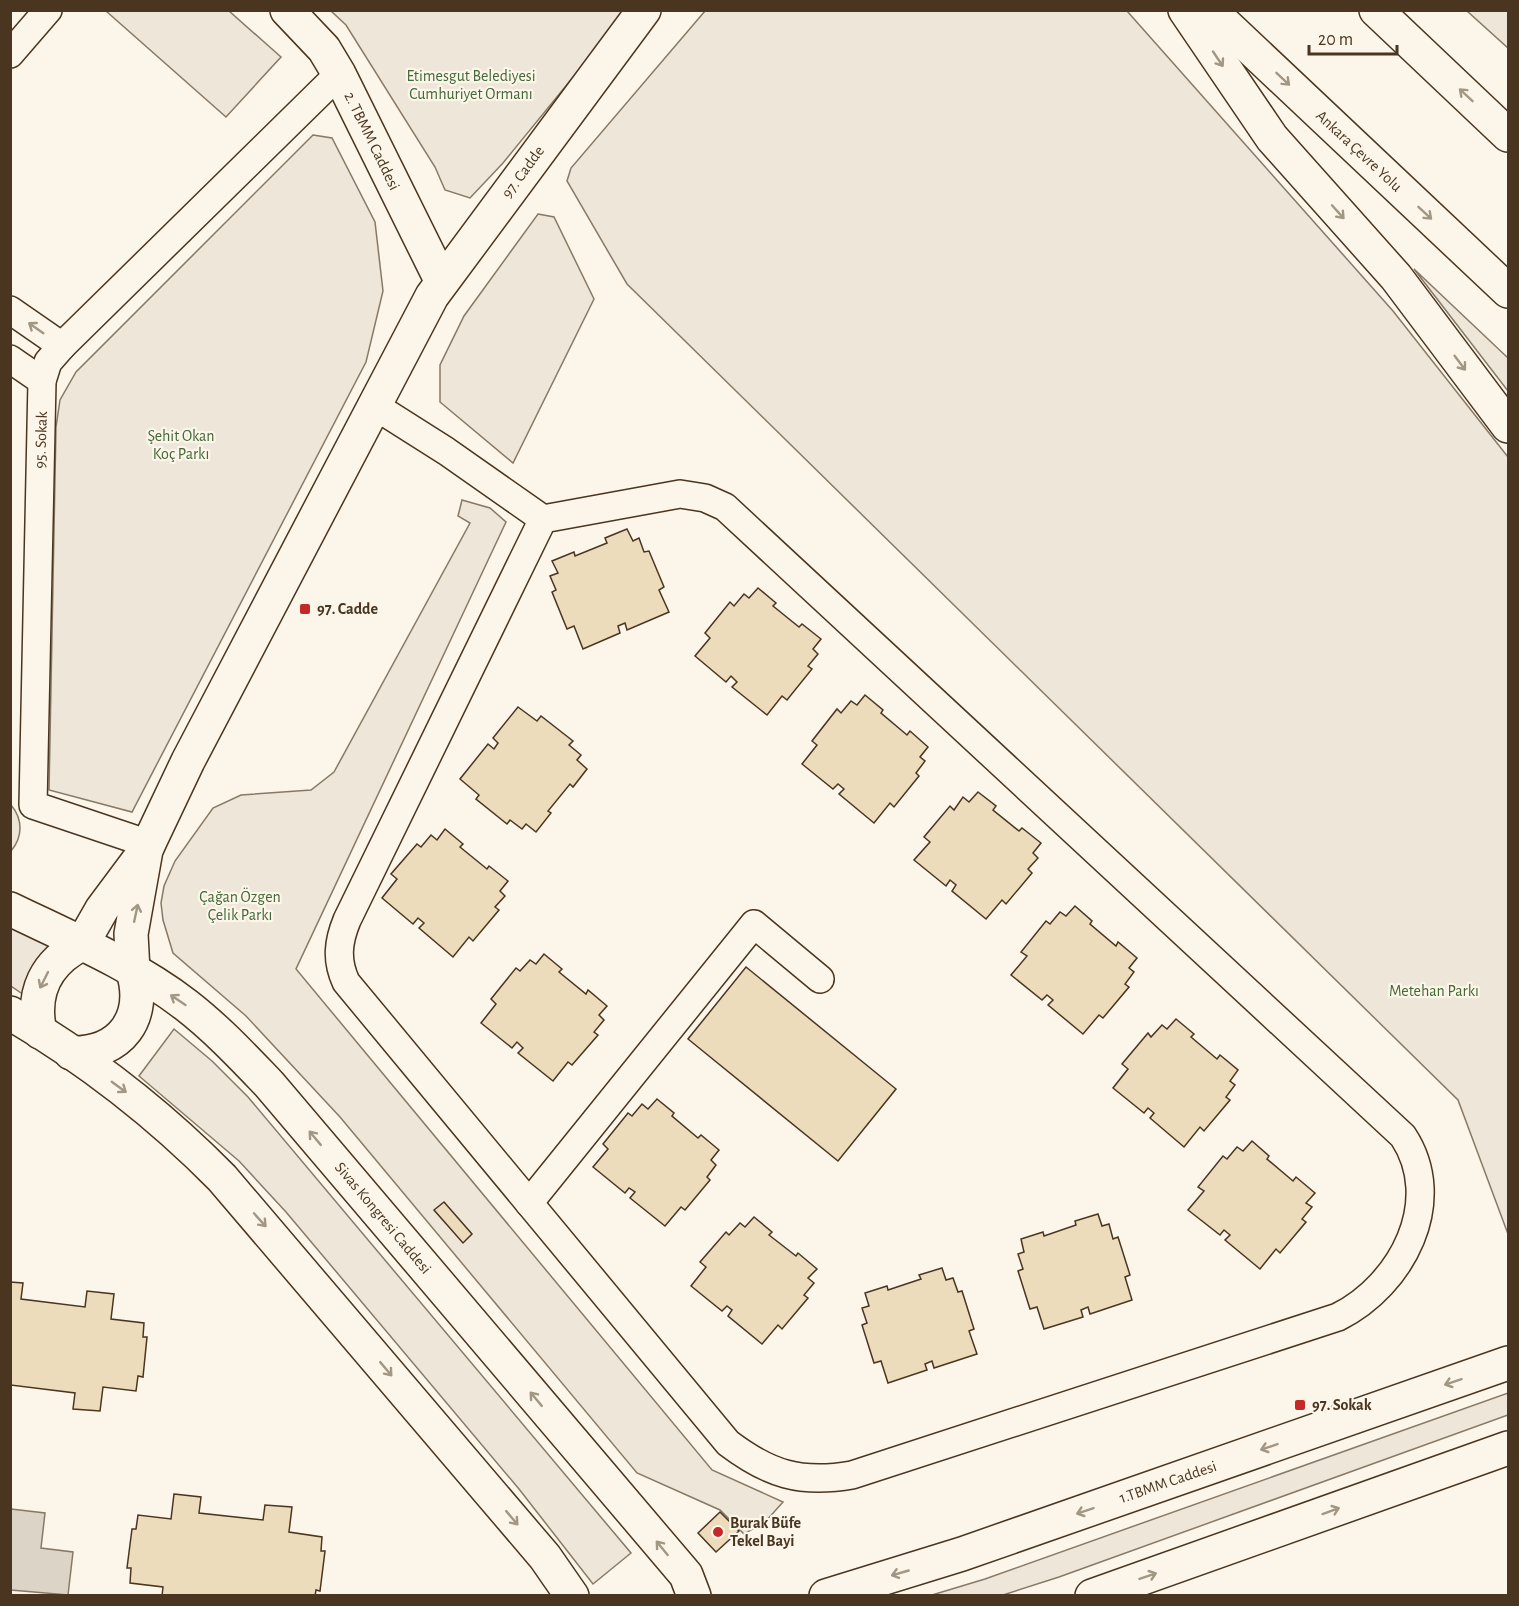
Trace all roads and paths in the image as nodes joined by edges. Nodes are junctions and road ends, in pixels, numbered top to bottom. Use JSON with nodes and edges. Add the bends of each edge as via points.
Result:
{"nodes":[{"id":1,"x":48,"y":10,"type":"edge"},
{"id":2,"x":288,"y":10,"type":"edge"},
{"id":3,"x":644,"y":10,"type":"edge"},
{"id":4,"x":1185,"y":10,"type":"edge"},
{"id":5,"x":1210,"y":10,"type":"edge"},
{"id":6,"x":1376,"y":10,"type":"edge"},
{"id":7,"x":10,"y":54,"type":"edge"},
{"id":8,"x":339,"y":74,"type":"junction"},
{"id":9,"x":1509,"y":135,"type":"edge"},
{"id":10,"x":442,"y":282,"type":"junction"},
{"id":11,"x":1509,"y":291,"type":"edge"},
{"id":12,"x":10,"y":310,"type":"edge"},
{"id":13,"x":62,"y":346,"type":"junction"},
{"id":14,"x":10,"y":359,"type":"edge"},
{"id":15,"x":42,"y":381,"type":"junction"},
{"id":16,"x":375,"y":406,"type":"junction"},
{"id":17,"x":1509,"y":426,"type":"edge"},
{"id":18,"x":543,"y":519,"type":"junction"},
{"id":19,"x":148,"y":847,"type":"junction"},
{"id":20,"x":10,"y":909,"type":"edge"},
{"id":21,"x":82,"y":944,"type":"junction"},
{"id":22,"x":133,"y":971,"type":"junction"},
{"id":23,"x":820,"y":979,"type":"dead end"},
{"id":24,"x":10,"y":1013,"type":"edge"},
{"id":25,"x":40,"y":1032,"type":"junction"},
{"id":26,"x":71,"y":1053,"type":"junction"},
{"id":27,"x":529,"y":1203,"type":"junction"},
{"id":28,"x":1509,"y":1363,"type":"edge"},
{"id":29,"x":1509,"y":1448,"type":"edge"},
{"id":30,"x":859,"y":1590,"type":"edge"},
{"id":31,"x":573,"y":1596,"type":"edge"},
{"id":32,"x":694,"y":1596,"type":"edge"},
{"id":33,"x":826,"y":1596,"type":"edge"},
{"id":34,"x":1092,"y":1596,"type":"edge"}],
"edges":[{"from":1,"to":7,"type":"street"},
{"from":2,"to":8,"type":"main road","name":"2. TBMM Caddesi","via":[[324,49]]},
{"from":3,"to":10,"type":"main road","name":"97. Cadde"},
{"from":4,"to":17,"type":"main road","one_way":true,"via":[[1272,138],[1396,277]]},
{"from":5,"to":11,"type":"main road","name":"Ankara Çevre Yolu","one_way":true},
{"from":9,"to":6,"type":"main road","one_way":true},
{"from":8,"to":10,"type":"main road","name":"2. TBMM Caddesi"},
{"from":8,"to":13,"type":"street","name":"95. Sokak"},
{"from":10,"to":16,"type":"main road","name":"97. Cadde"},
{"from":13,"to":12,"type":"street","one_way":true},
{"from":13,"to":15,"type":"street","name":"95. Sokak","via":[[48,362]]},
{"from":14,"to":15,"type":"street"},
{"from":15,"to":19,"type":"street","name":"95. Sokak","via":[[33,805]]},
{"from":16,"to":18,"type":"street"},
{"from":16,"to":19,"type":"main road","name":"97. Cadde","via":[[188,761]]},
{"from":18,"to":27,"type":"street","via":[[347,920],[338,952],[346,982]]},
{"from":18,"to":27,"type":"street","via":[[680,494],[705,498],[725,507],[1403,1136],[1418,1163],[1421,1194],[1406,1251],[1390,1276],[1357,1308],[852,1475],[828,1479],[778,1473],[728,1443]]},
{"from":19,"to":21,"type":"main road","name":"97. Cadde","via":[[102,909]]},
{"from":22,"to":19,"type":"main road","name":"97. Cadde","one_way":true,"via":[[132,934]]},
{"from":20,"to":21,"type":"main road","name":"Sivas Kongresi Caddesi"},
{"from":21,"to":22,"type":"main road","name":"Sivas Kongresi Caddesi"},
{"from":21,"to":25,"type":"main road","one_way":true,"via":[[54,962],[45,975],[36,1003]]},
{"from":22,"to":26,"type":"main road","via":[[138,998],[122,1035],[105,1048],[85,1054]]},
{"from":32,"to":22,"type":"main road","name":"Sivas Kongresi Caddesi","one_way":true,"via":[[686,1575],[269,1084],[194,1011]]},
{"from":23,"to":27,"type":"street","via":[[754,924]]},
{"from":24,"to":25,"type":"main road"},
{"from":25,"to":26,"type":"main road"},
{"from":26,"to":31,"type":"main road","one_way":true,"via":[[151,1112],[222,1178],[545,1557]]},
{"from":28,"to":30,"type":"main road","name":"1.TBMM Caddesi","one_way":true},
{"from":34,"to":29,"type":"main road","one_way":true},
{"from":30,"to":33,"type":"main road","name":"1.TBMM Caddesi"}]}
